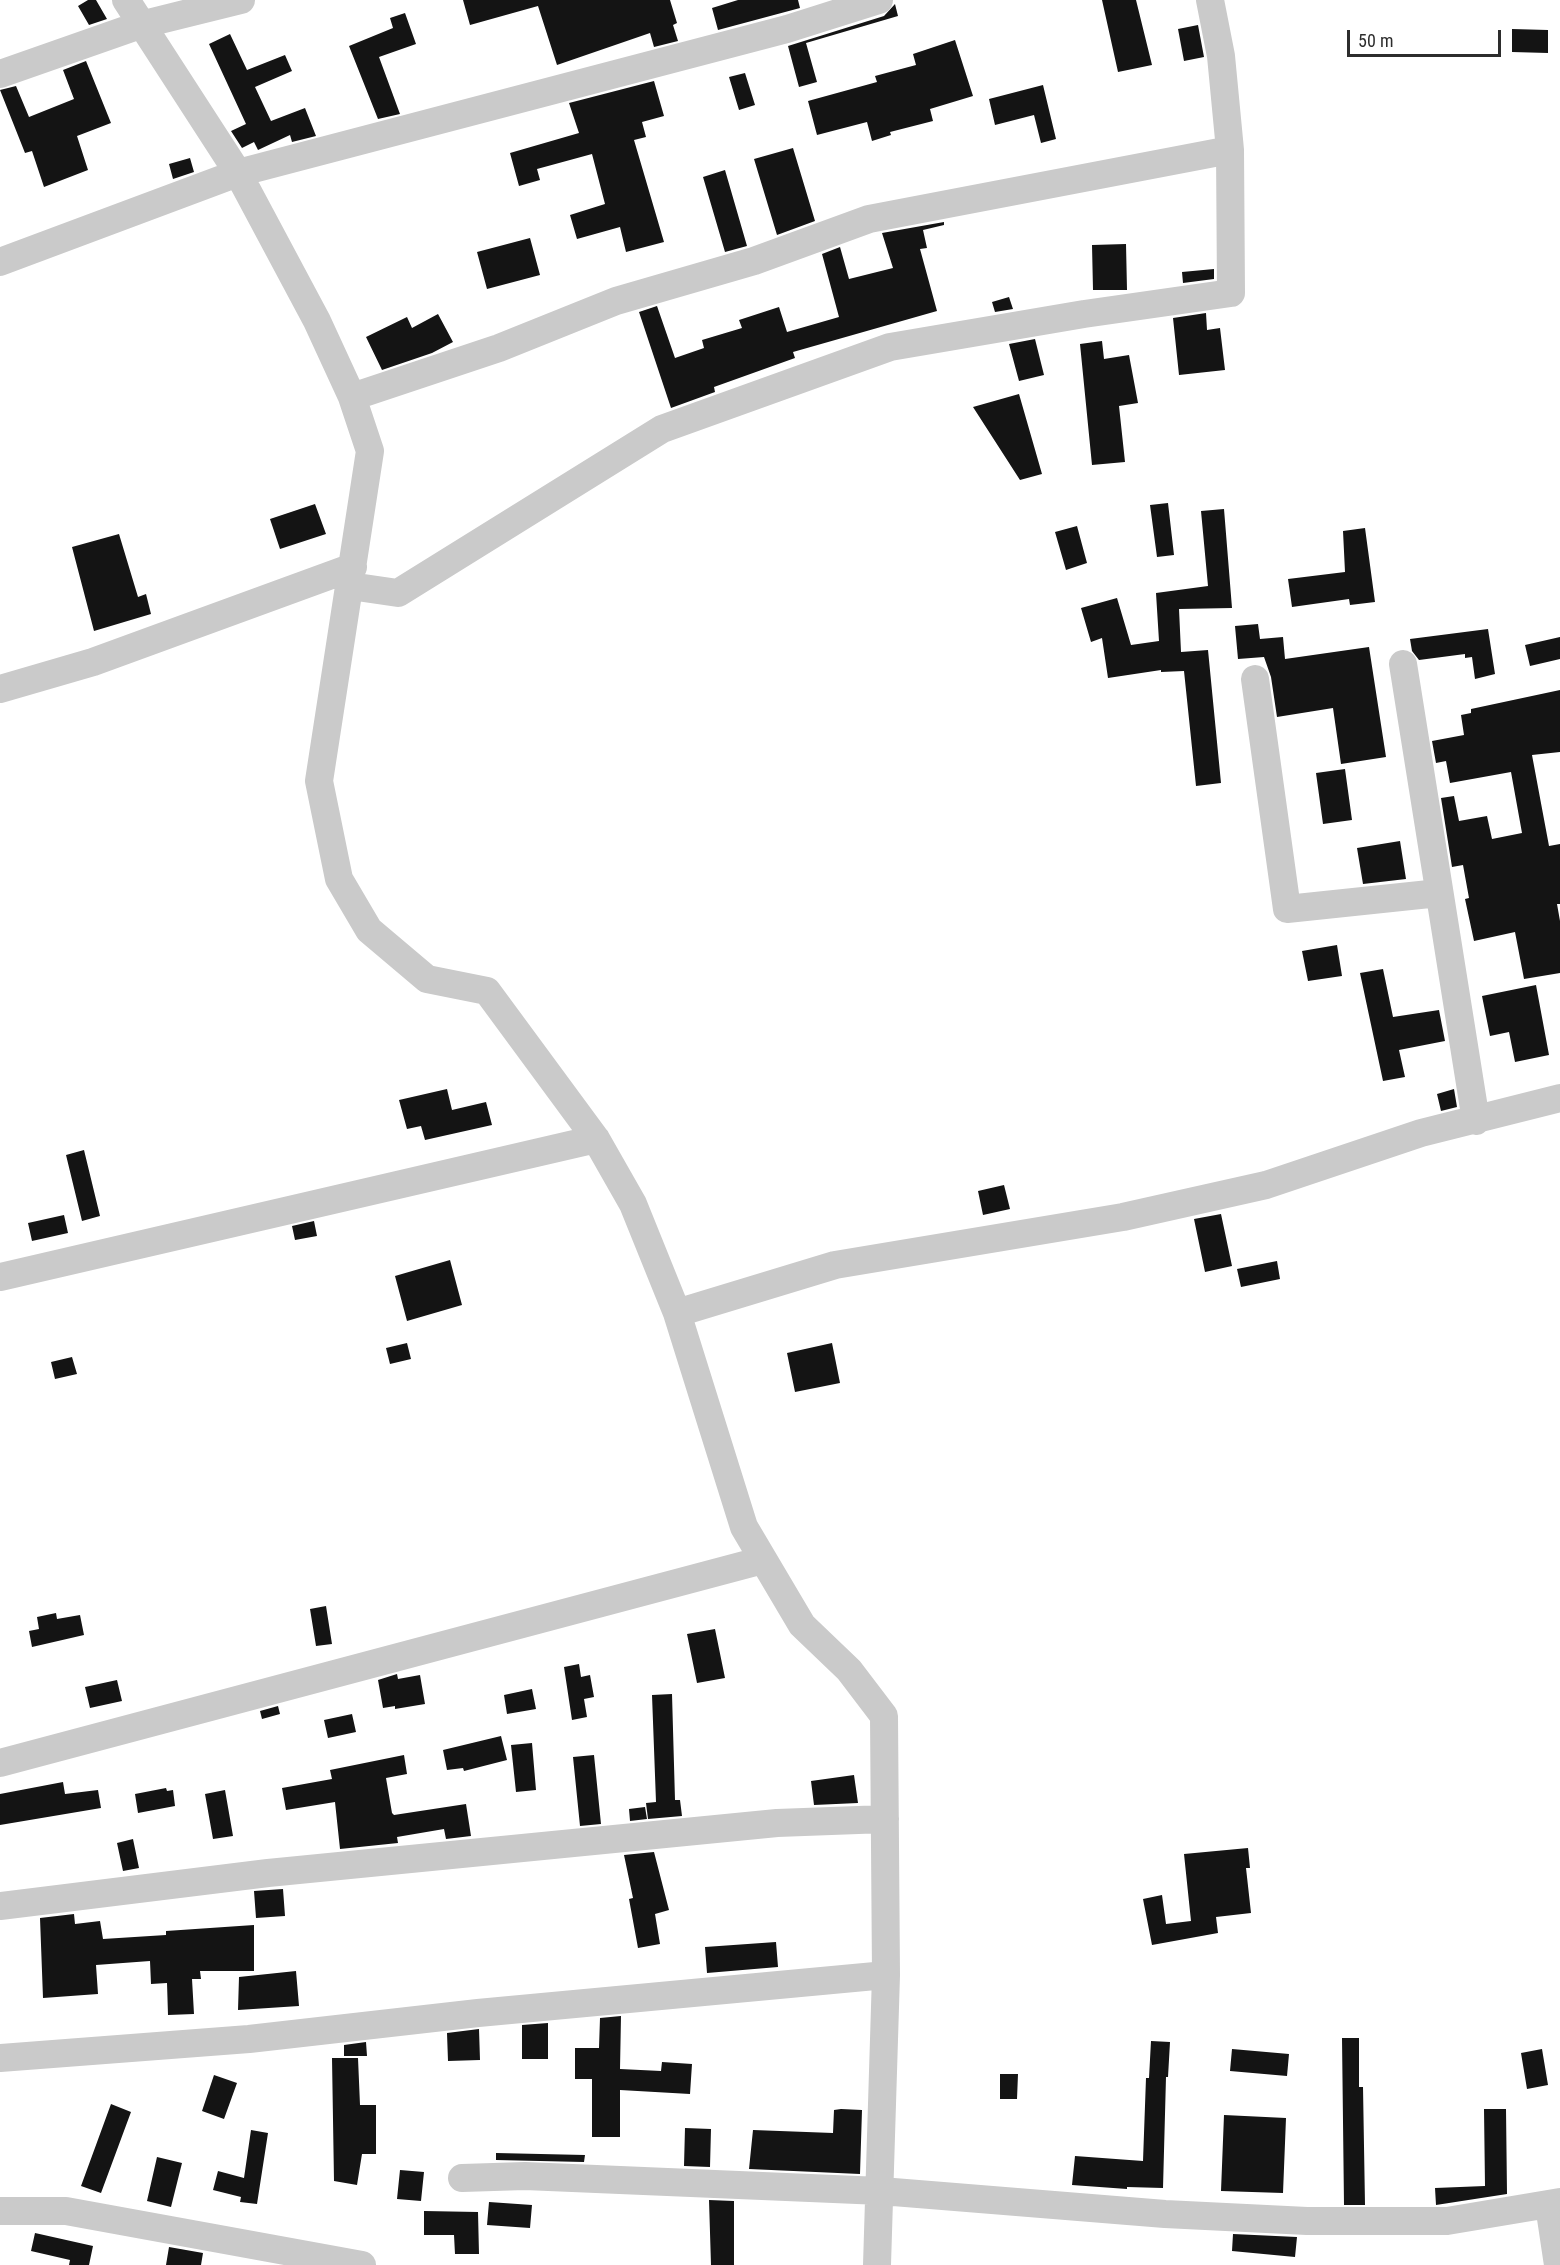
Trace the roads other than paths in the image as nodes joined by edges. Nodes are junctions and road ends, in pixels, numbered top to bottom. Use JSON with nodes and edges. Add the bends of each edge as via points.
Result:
{"nodes":[{"id":1,"x":126,"y":0,"type":"edge"},
{"id":2,"x":241,"y":0,"type":"edge"},
{"id":3,"x":879,"y":0,"type":"edge"},
{"id":4,"x":1210,"y":0,"type":"edge"},
{"id":5,"x":140,"y":24,"type":"junction"},
{"id":6,"x":0,"y":74,"type":"edge"},
{"id":7,"x":1230,"y":150,"type":"junction"},
{"id":8,"x":238,"y":173,"type":"junction"},
{"id":9,"x":0,"y":262,"type":"edge"},
{"id":10,"x":352,"y":397,"type":"junction"},
{"id":11,"x":352,"y":576,"type":"junction"},
{"id":12,"x":1403,"y":664,"type":"dead end"},
{"id":13,"x":1255,"y":679,"type":"dead end"},
{"id":14,"x":0,"y":688,"type":"edge"},
{"id":15,"x":1439,"y":893,"type":"junction"},
{"id":16,"x":1560,"y":1098,"type":"edge"},
{"id":17,"x":1476,"y":1121,"type":"junction"},
{"id":18,"x":596,"y":1139,"type":"junction"},
{"id":19,"x":0,"y":1277,"type":"edge"},
{"id":20,"x":677,"y":1313,"type":"junction"},
{"id":21,"x":763,"y":1560,"type":"junction"},
{"id":22,"x":0,"y":1763,"type":"edge"},
{"id":23,"x":885,"y":1819,"type":"junction"},
{"id":24,"x":0,"y":1906,"type":"edge"},
{"id":25,"x":886,"y":1975,"type":"junction"},
{"id":26,"x":0,"y":2058,"type":"edge"},
{"id":27,"x":462,"y":2178,"type":"dead end"},
{"id":28,"x":881,"y":2191,"type":"junction"},
{"id":29,"x":1555,"y":2203,"type":"edge"},
{"id":30,"x":0,"y":2211,"type":"edge"},
{"id":31,"x":362,"y":2265,"type":"edge"},
{"id":32,"x":877,"y":2265,"type":"edge"},
{"id":33,"x":1558,"y":2265,"type":"edge"}],
"edges":[{"from":1,"to":5,"type":"street"},
{"from":2,"to":5,"type":"street"},
{"from":3,"to":8,"type":"street","via":[[787,29]]},
{"from":4,"to":7,"type":"street","via":[[1221,56]]},
{"from":5,"to":6,"type":"street"},
{"from":5,"to":8,"type":"street"},
{"from":7,"to":10,"type":"street","via":[[869,219],[754,261],[616,301],[499,348]]},
{"from":7,"to":11,"type":"street","via":[[1231,293],[890,347],[662,429],[398,593]]},
{"from":8,"to":9,"type":"street"},
{"from":8,"to":10,"type":"street","via":[[317,321]]},
{"from":10,"to":11,"type":"street","via":[[370,451]]},
{"from":11,"to":14,"type":"street","via":[[93,663]]},
{"from":11,"to":18,"type":"street","via":[[319,780],[339,879],[369,930],[427,979],[487,991]]},
{"from":12,"to":15,"type":"street"},
{"from":13,"to":15,"type":"street","via":[[1287,909]]},
{"from":15,"to":17,"type":"street"},
{"from":16,"to":17,"type":"street"},
{"from":17,"to":20,"type":"street","via":[[1421,1133],[1266,1185],[1123,1218],[835,1265]]},
{"from":18,"to":19,"type":"street"},
{"from":18,"to":20,"type":"street","via":[[633,1204]]},
{"from":20,"to":21,"type":"street","via":[[744,1527]]},
{"from":21,"to":22,"type":"street"},
{"from":21,"to":23,"type":"street","via":[[802,1625],[849,1670],[884,1716]]},
{"from":23,"to":24,"type":"street","via":[[777,1823],[268,1872]]},
{"from":23,"to":25,"type":"street"},
{"from":25,"to":26,"type":"street","via":[[249,2039]]},
{"from":25,"to":28,"type":"street"},
{"from":27,"to":28,"type":"street","via":[[525,2176]]},
{"from":28,"to":29,"type":"street","via":[[1307,2222],[1447,2221]]},
{"from":28,"to":32,"type":"street"},
{"from":29,"to":33,"type":"street"},
{"from":30,"to":31,"type":"street","via":[[66,2211]]}]}
